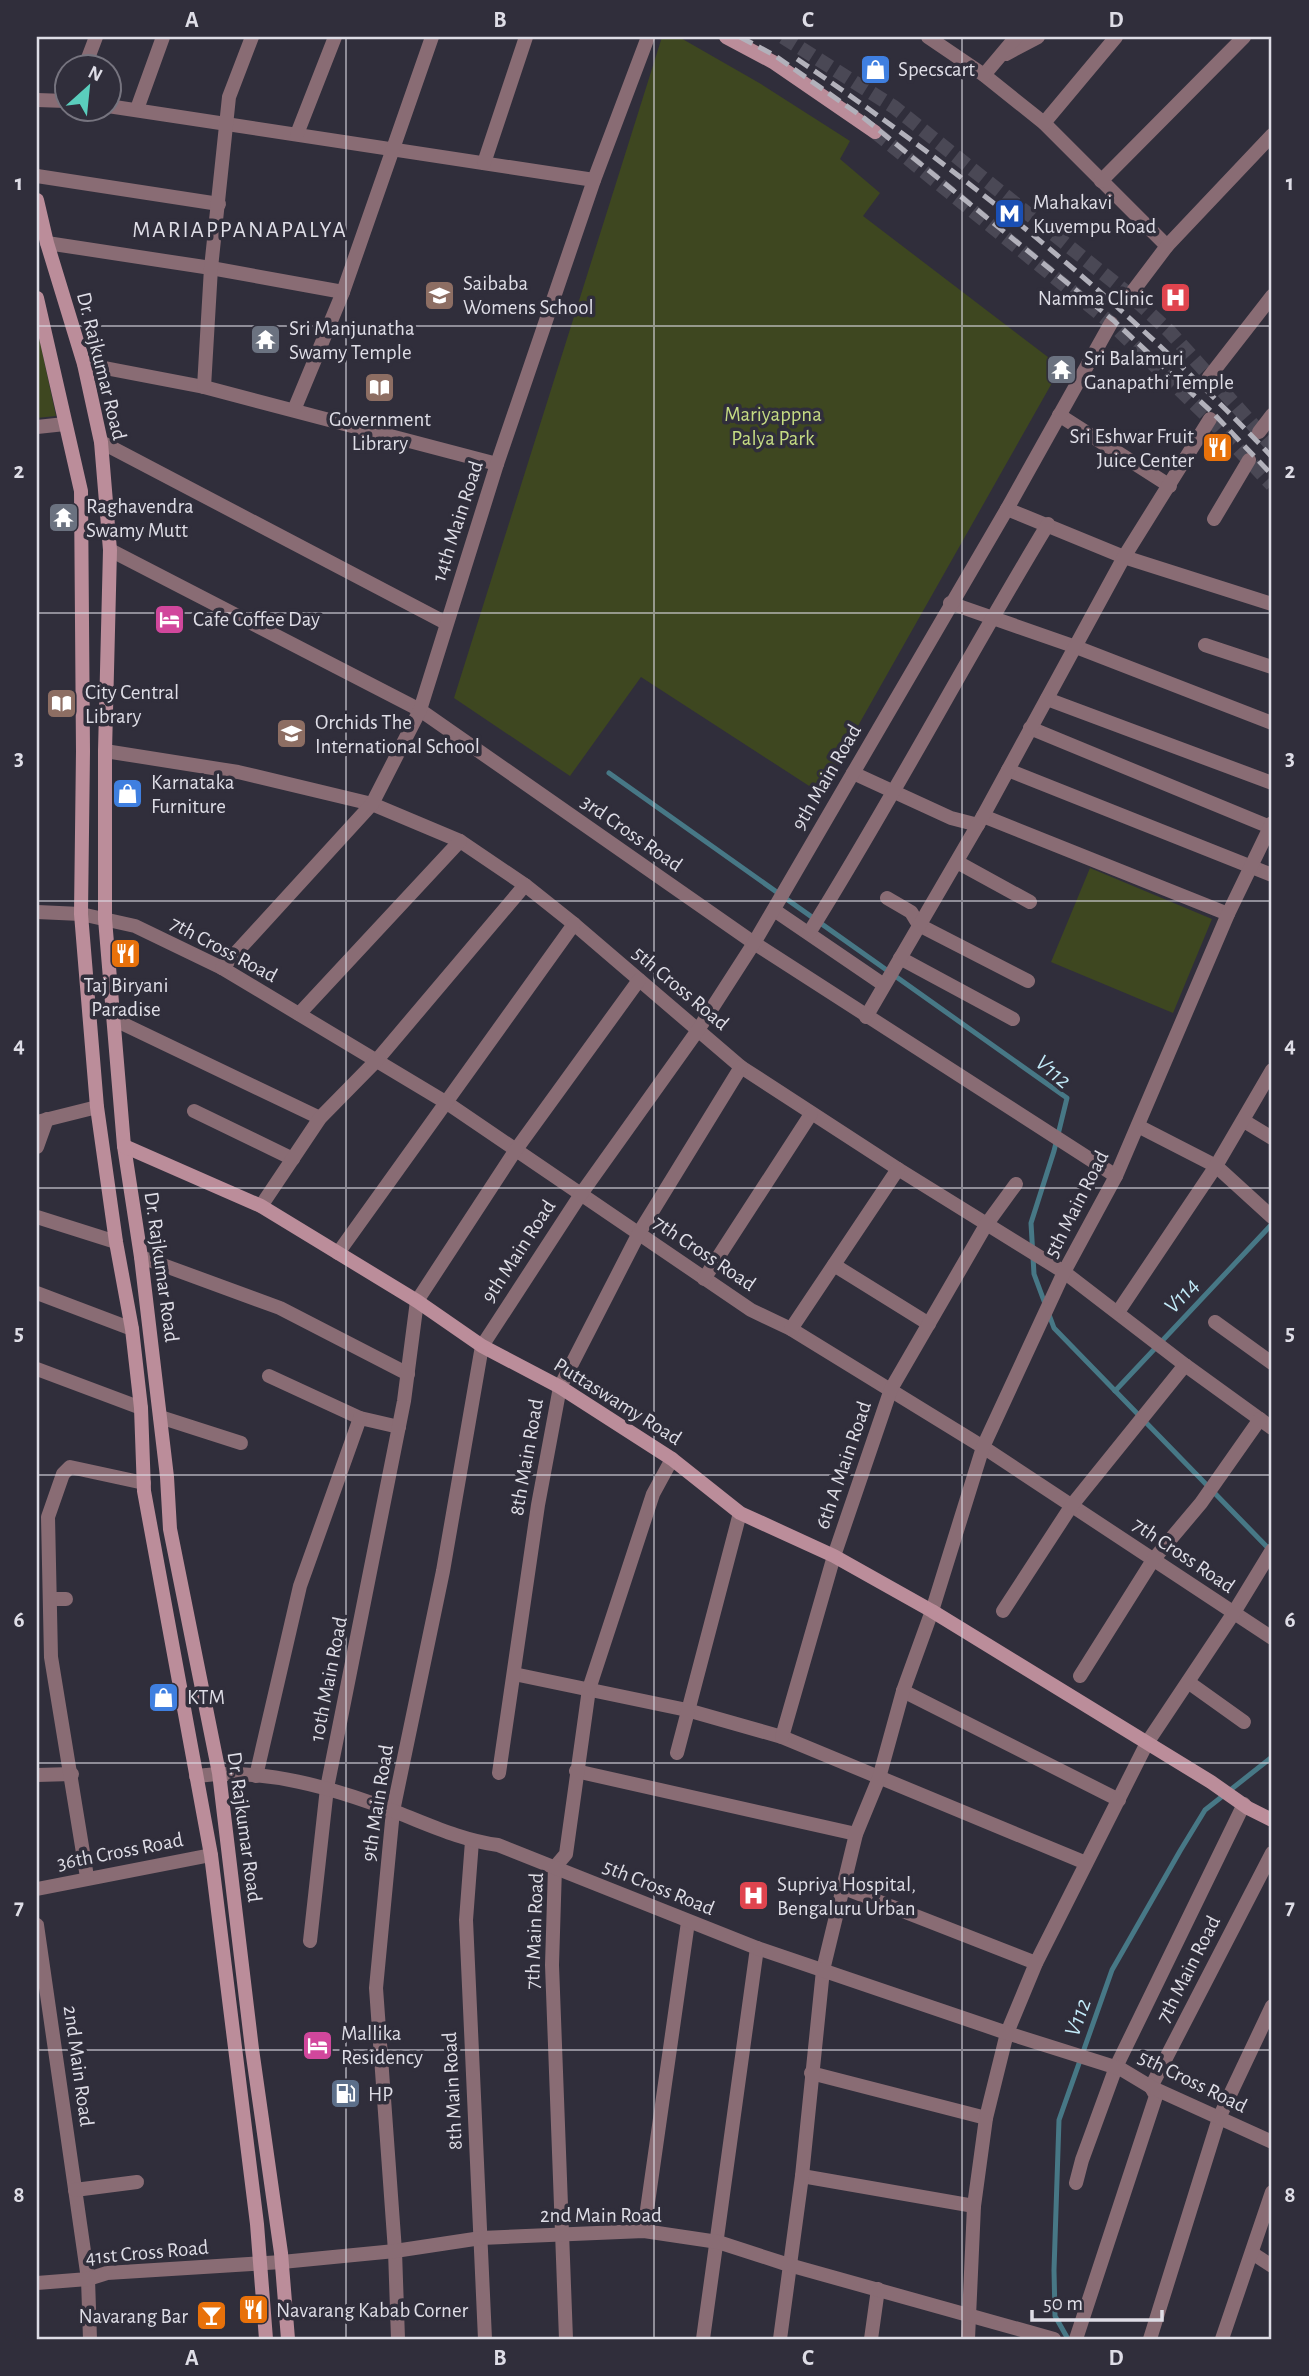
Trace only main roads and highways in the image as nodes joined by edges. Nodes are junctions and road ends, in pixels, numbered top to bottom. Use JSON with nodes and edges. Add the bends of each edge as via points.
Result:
{"nodes":[{"id":1,"x":726,"y":37,"type":"edge"},
{"id":2,"x":876,"y":132,"type":"tunnel mouth"},
{"id":3,"x":37,"y":200,"type":"edge"},
{"id":4,"x":37,"y":298,"type":"edge"},
{"id":5,"x":124,"y":1146,"type":"junction"},
{"id":6,"x":1272,"y":1820,"type":"edge"},
{"id":7,"x":266,"y":2339,"type":"edge"},
{"id":8,"x":288,"y":2339,"type":"edge"}],
"edges":[{"from":1,"to":2,"type":"main road","via":[[773,61]]},
{"from":3,"to":5,"type":"main road","name":"Dr. Rajkumar Road","via":[[102,442],[110,550],[105,919]]},
{"from":4,"to":7,"type":"main road","name":"Dr. Rajkumar Road","via":[[81,491],[81,914],[97,1107],[132,1329],[144,1483],[211,1854]]},
{"from":5,"to":6,"type":"main road","name":"Puttaswamy Road","via":[[261,1206],[482,1346],[560,1387],[672,1460],[740,1513],[834,1556],[932,1611]]},
{"from":5,"to":8,"type":"main road","name":"Dr. Rajkumar Road","via":[[141,1257],[170,1529],[219,1773]]}]}
